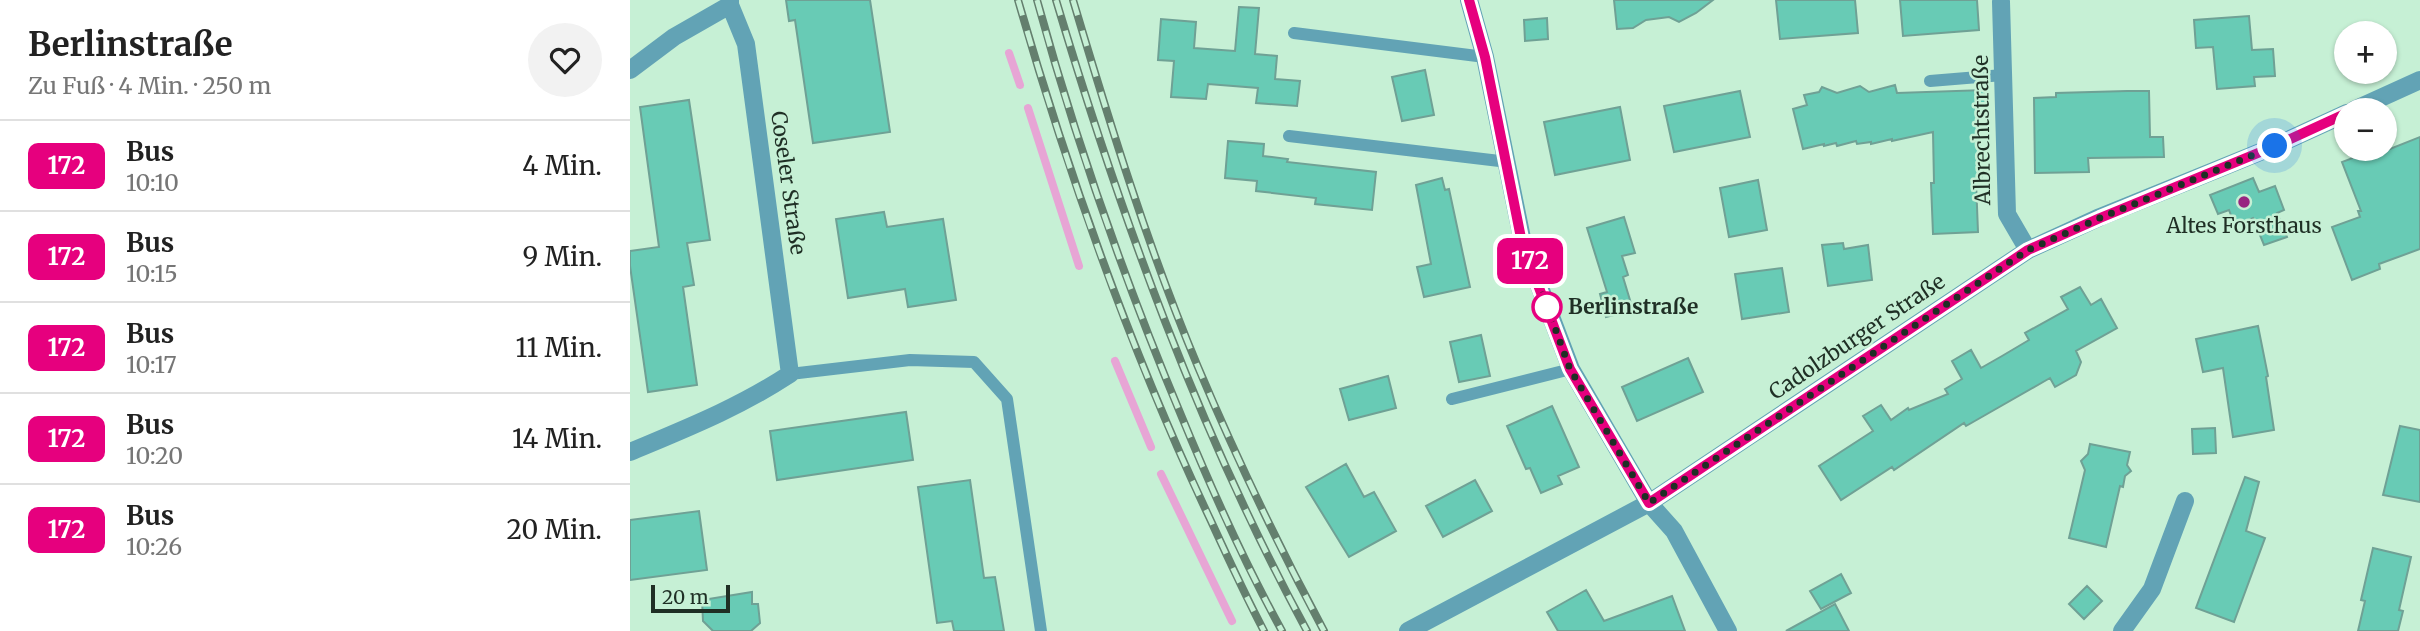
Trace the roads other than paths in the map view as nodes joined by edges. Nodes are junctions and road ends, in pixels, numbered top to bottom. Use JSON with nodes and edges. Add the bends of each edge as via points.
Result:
{"nodes":[{"id":1,"x":1469,"y":0,"type":"edge"},
{"id":2,"x":730,"y":2,"type":"edge"},
{"id":3,"x":2001,"y":2,"type":"dead end"},
{"id":4,"x":1294,"y":33,"type":"dead end"},
{"id":5,"x":1485,"y":57,"type":"junction"},
{"id":6,"x":630,"y":70,"type":"edge"},
{"id":7,"x":2003,"y":75,"type":"junction"},
{"id":8,"x":2420,"y":80,"type":"edge"},
{"id":9,"x":1930,"y":81,"type":"dead end"},
{"id":10,"x":2380,"y":98,"type":"edge"},
{"id":11,"x":2334,"y":119,"type":"edge"},
{"id":12,"x":1289,"y":136,"type":"dead end"},
{"id":13,"x":1508,"y":162,"type":"junction"},
{"id":14,"x":2028,"y":250,"type":"junction"},
{"id":15,"x":1570,"y":369,"type":"junction"},
{"id":16,"x":790,"y":374,"type":"junction"},
{"id":17,"x":1452,"y":398,"type":"dead end"},
{"id":18,"x":630,"y":452,"type":"edge"},
{"id":19,"x":2185,"y":501,"type":"dead end"},
{"id":20,"x":1649,"y":503,"type":"junction"},
{"id":21,"x":1041,"y":631,"type":"edge"},
{"id":22,"x":1408,"y":631,"type":"edge"},
{"id":23,"x":1728,"y":631,"type":"edge"},
{"id":24,"x":2122,"y":631,"type":"edge"}],
"edges":[{"from":1,"to":5,"type":"street"},
{"from":2,"to":6,"type":"street"},
{"from":2,"to":16,"type":"street","name":"Coseler Straße","via":[[746,44]]},
{"from":3,"to":7,"type":"street","name":"Albrechtstraße"},
{"from":4,"to":5,"type":"lane"},
{"from":5,"to":13,"type":"street"},
{"from":7,"to":9,"type":"lane"},
{"from":7,"to":14,"type":"street","name":"Albrechtstraße","via":[[2007,214]]},
{"from":8,"to":10,"type":"street"},
{"from":11,"to":14,"type":"street","name":"Cadolzburger Straße"},
{"from":12,"to":13,"type":"lane"},
{"from":13,"to":15,"type":"street","via":[[1522,243]]},
{"from":14,"to":20,"type":"street","name":"Cadolzburger Straße"},
{"from":15,"to":17,"type":"lane"},
{"from":15,"to":20,"type":"street"},
{"from":16,"to":18,"type":"street","via":[[722,414]]},
{"from":16,"to":21,"type":"lane","via":[[910,360],[974,362],[1007,398]]},
{"from":19,"to":24,"type":"street","via":[[2152,589]]},
{"from":20,"to":22,"type":"street","name":"Cadolzburger Straße"},
{"from":20,"to":23,"type":"street","via":[[1674,531]]}]}
